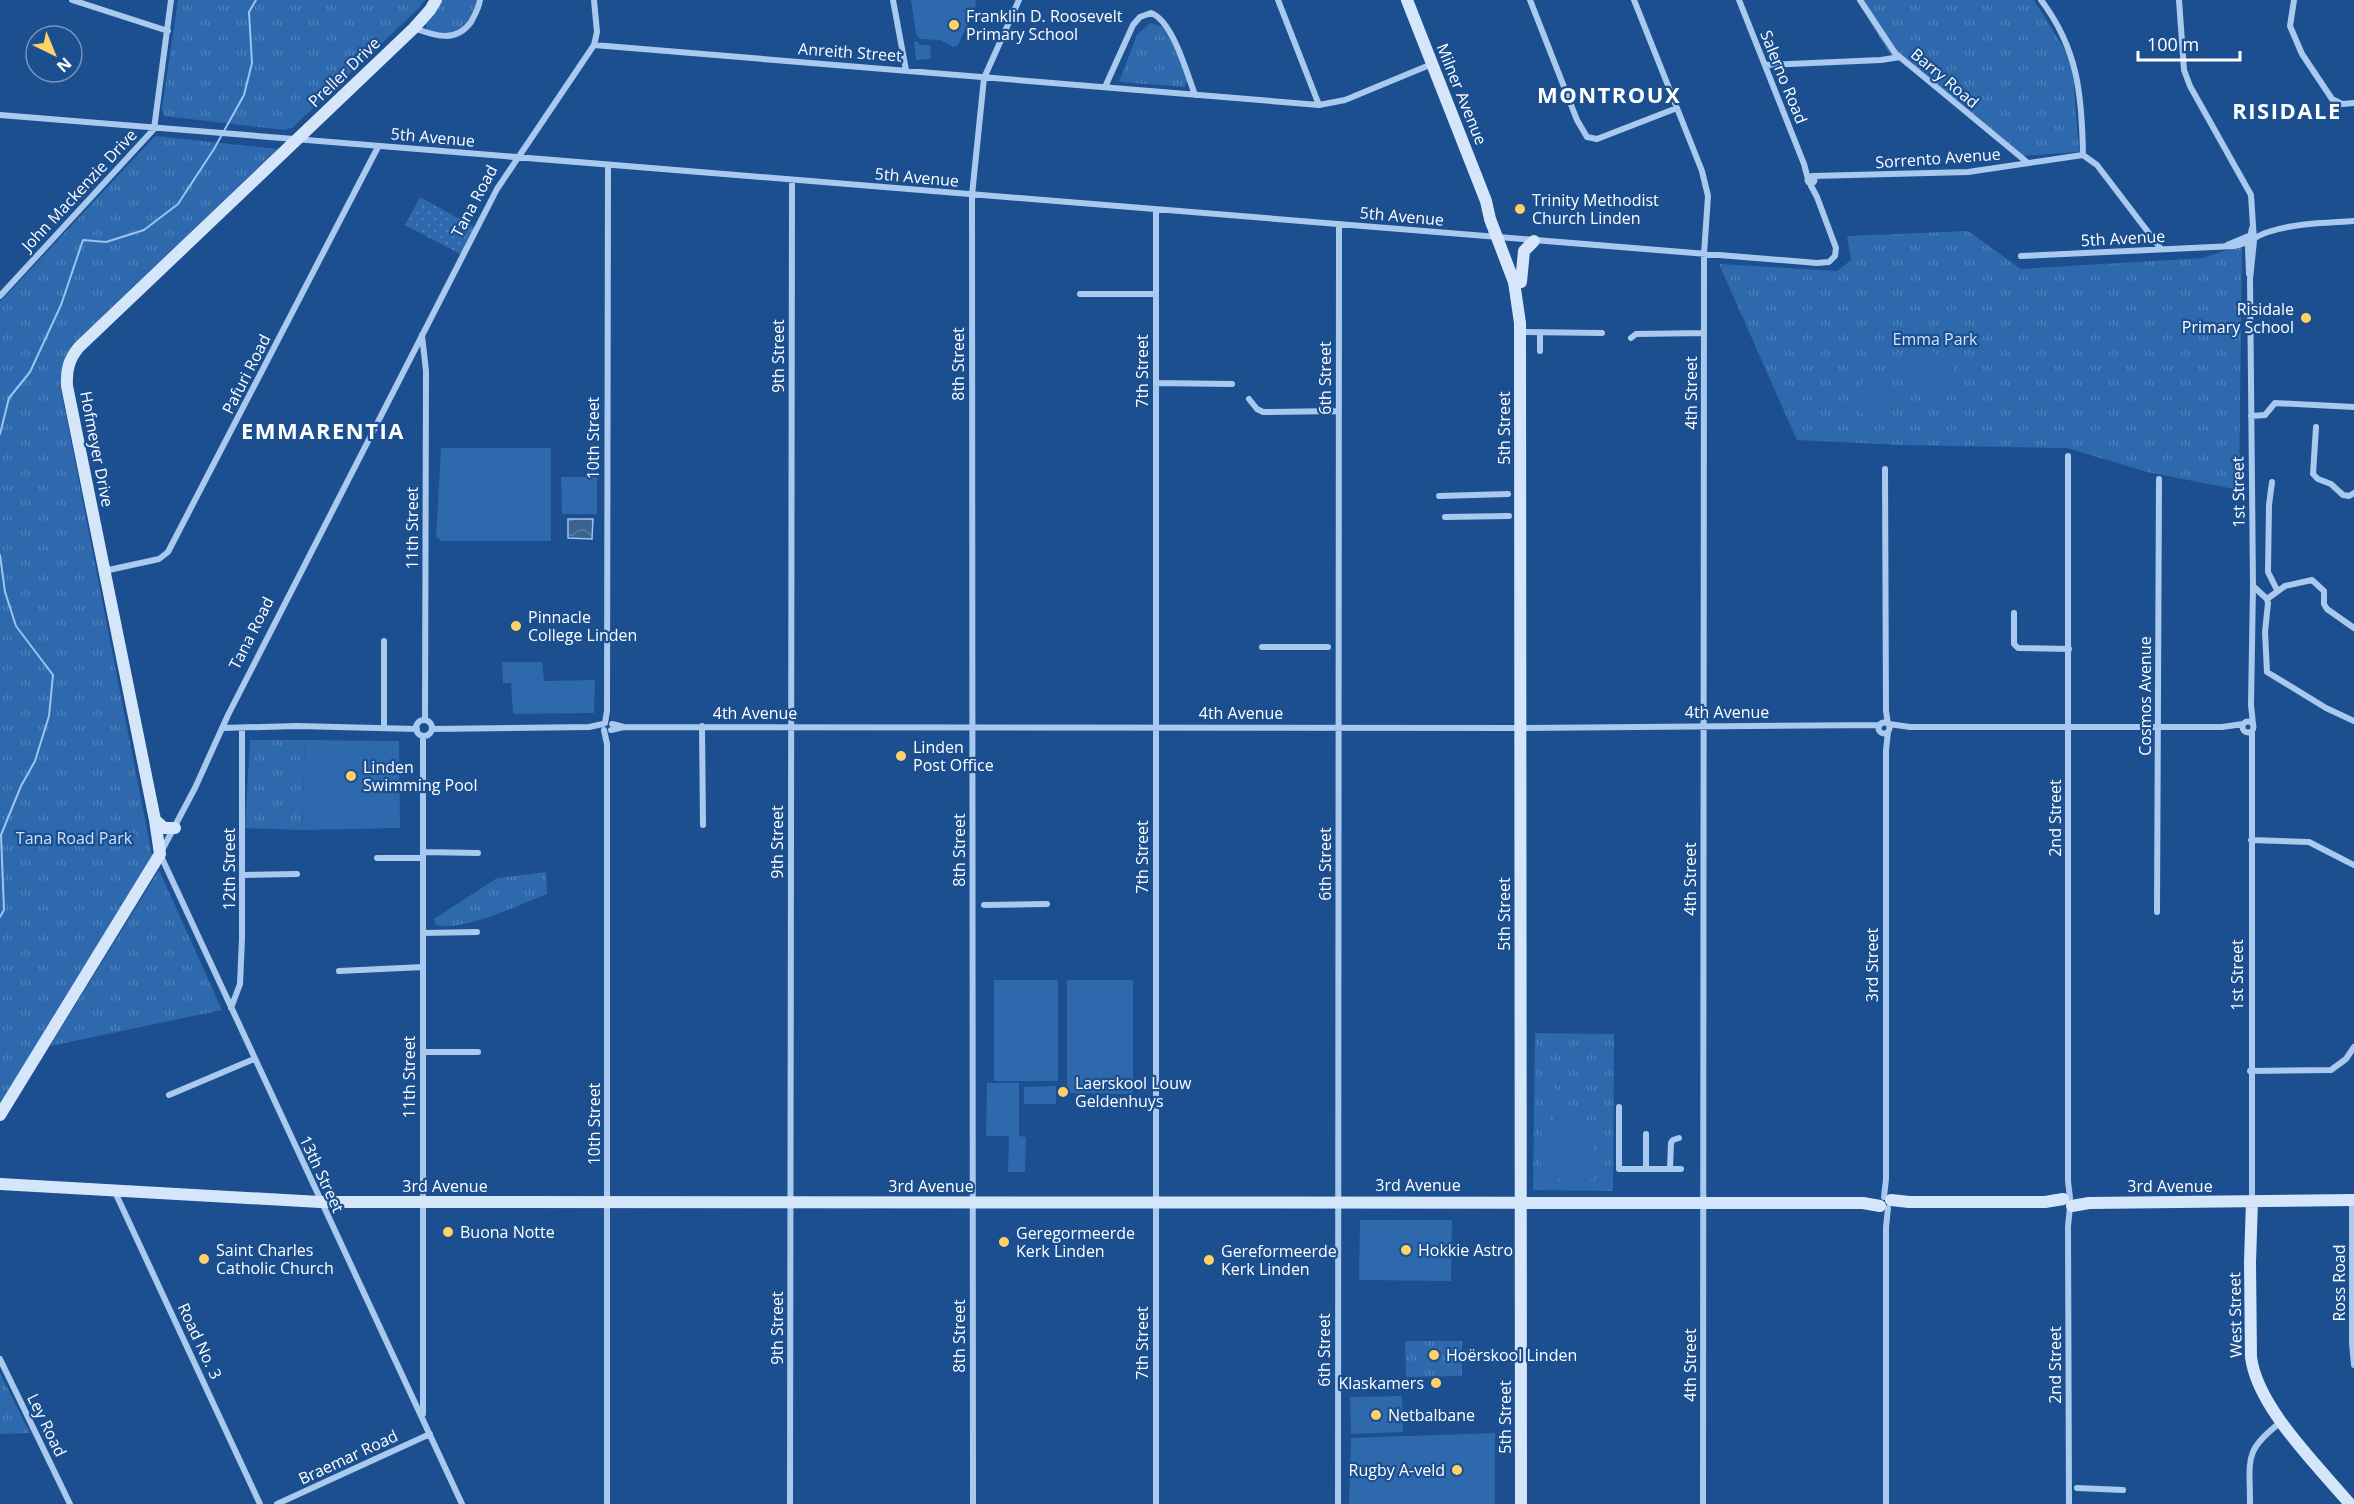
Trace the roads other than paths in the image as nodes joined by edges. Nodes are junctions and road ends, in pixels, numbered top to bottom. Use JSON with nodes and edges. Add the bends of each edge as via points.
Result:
{"nodes":[{"id":1,"x":72,"y":0,"type":"edge"},
{"id":2,"x":171,"y":0,"type":"edge"},
{"id":3,"x":436,"y":0,"type":"edge"},
{"id":4,"x":480,"y":0,"type":"edge"},
{"id":5,"x":594,"y":0,"type":"edge"},
{"id":6,"x":893,"y":0,"type":"edge"},
{"id":7,"x":1019,"y":0,"type":"edge"},
{"id":8,"x":1278,"y":0,"type":"edge"},
{"id":9,"x":1407,"y":0,"type":"edge"},
{"id":10,"x":1530,"y":0,"type":"edge"},
{"id":11,"x":1634,"y":0,"type":"edge"},
{"id":12,"x":1739,"y":0,"type":"edge"},
{"id":13,"x":1860,"y":0,"type":"edge"},
{"id":14,"x":2041,"y":0,"type":"edge"},
{"id":15,"x":2179,"y":0,"type":"edge"},
{"id":16,"x":2294,"y":0,"type":"edge"},
{"id":17,"x":414,"y":28,"type":"junction"},
{"id":18,"x":168,"y":31,"type":"junction"},
{"id":19,"x":594,"y":45,"type":"junction"},
{"id":20,"x":1900,"y":57,"type":"junction"},
{"id":21,"x":1432,"y":64,"type":"junction"},
{"id":22,"x":1765,"y":64,"type":"junction"},
{"id":23,"x":906,"y":70,"type":"junction"},
{"id":24,"x":984,"y":78,"type":"junction"},
{"id":25,"x":1105,"y":87,"type":"junction"},
{"id":26,"x":1196,"y":95,"type":"junction"},
{"id":27,"x":2354,"y":103,"type":"edge"},
{"id":28,"x":1320,"y":105,"type":"junction"},
{"id":29,"x":1677,"y":108,"type":"junction"},
{"id":30,"x":0,"y":115,"type":"edge"},
{"id":31,"x":154,"y":129,"type":"junction"},
{"id":32,"x":296,"y":140,"type":"junction"},
{"id":33,"x":378,"y":147,"type":"junction"},
{"id":34,"x":2083,"y":155,"type":"junction"},
{"id":35,"x":517,"y":158,"type":"junction"},
{"id":36,"x":2028,"y":163,"type":"junction"},
{"id":37,"x":608,"y":165,"type":"junction"},
{"id":38,"x":1812,"y":179,"type":"junction"},
{"id":39,"x":792,"y":180,"type":"junction"},
{"id":40,"x":972,"y":195,"type":"junction"},
{"id":41,"x":1156,"y":210,"type":"junction"},
{"id":42,"x":2354,"y":221,"type":"edge"},
{"id":43,"x":1339,"y":225,"type":"junction"},
{"id":44,"x":2253,"y":236,"type":"junction"},
{"id":45,"x":1502,"y":238,"type":"junction"},
{"id":46,"x":1534,"y":241,"type":"junction"},
{"id":47,"x":2161,"y":249,"type":"junction"},
{"id":48,"x":1704,"y":255,"type":"junction"},
{"id":49,"x":2021,"y":256,"type":"dead end"},
{"id":50,"x":1832,"y":261,"type":"joint"},
{"id":51,"x":1521,"y":282,"type":"junction"},
{"id":52,"x":1080,"y":294,"type":"dead end"},
{"id":53,"x":1156,"y":294,"type":"junction"},
{"id":54,"x":0,"y":296,"type":"edge"},
{"id":55,"x":1520,"y":328,"type":"junction"},
{"id":56,"x":1540,"y":332,"type":"junction"},
{"id":57,"x":1602,"y":333,"type":"dead end"},
{"id":58,"x":1704,"y":333,"type":"junction"},
{"id":59,"x":422,"y":335,"type":"junction"},
{"id":60,"x":1631,"y":338,"type":"dead end"},
{"id":61,"x":1540,"y":351,"type":"dead end"},
{"id":62,"x":1156,"y":383,"type":"junction"},
{"id":63,"x":1232,"y":384,"type":"dead end"},
{"id":64,"x":1249,"y":399,"type":"dead end"},
{"id":65,"x":2354,"y":407,"type":"edge"},
{"id":66,"x":1338,"y":411,"type":"junction"},
{"id":67,"x":2251,"y":416,"type":"junction"},
{"id":68,"x":2316,"y":427,"type":"dead end"},
{"id":69,"x":2068,"y":456,"type":"dead end"},
{"id":70,"x":1885,"y":469,"type":"dead end"},
{"id":71,"x":2159,"y":479,"type":"dead end"},
{"id":72,"x":2272,"y":482,"type":"dead end"},
{"id":73,"x":2354,"y":493,"type":"edge"},
{"id":74,"x":1508,"y":494,"type":"dead end"},
{"id":75,"x":1438,"y":496,"type":"dead end"},
{"id":76,"x":1509,"y":516,"type":"dead end"},
{"id":77,"x":1445,"y":517,"type":"dead end"},
{"id":78,"x":104,"y":571,"type":"junction"},
{"id":79,"x":2253,"y":586,"type":"junction"},
{"id":80,"x":2277,"y":591,"type":"junction"},
{"id":81,"x":2267,"y":599,"type":"junction"},
{"id":82,"x":2014,"y":613,"type":"dead end"},
{"id":83,"x":2354,"y":628,"type":"edge"},
{"id":84,"x":384,"y":641,"type":"dead end"},
{"id":85,"x":1262,"y":647,"type":"dead end"},
{"id":86,"x":1328,"y":647,"type":"dead end"},
{"id":87,"x":2068,"y":649,"type":"junction"},
{"id":88,"x":425,"y":720,"type":"junction"},
{"id":89,"x":2354,"y":721,"type":"edge"},
{"id":90,"x":702,"y":726,"type":"junction"},
{"id":91,"x":972,"y":726,"type":"junction"},
{"id":92,"x":1338,"y":726,"type":"junction"},
{"id":93,"x":1703,"y":726,"type":"junction"},
{"id":94,"x":384,"y":727,"type":"junction"},
{"id":95,"x":607,"y":727,"type":"junction"},
{"id":96,"x":791,"y":727,"type":"junction"},
{"id":97,"x":1155,"y":727,"type":"junction"},
{"id":98,"x":2068,"y":727,"type":"junction"},
{"id":99,"x":2158,"y":727,"type":"junction"},
{"id":100,"x":2247,"y":727,"type":"junction"},
{"id":101,"x":222,"y":728,"type":"junction"},
{"id":102,"x":242,"y":728,"type":"junction"},
{"id":103,"x":1521,"y":728,"type":"junction"},
{"id":104,"x":1885,"y":728,"type":"junction"},
{"id":105,"x":417,"y":729,"type":"junction"},
{"id":106,"x":432,"y":729,"type":"junction"},
{"id":107,"x":423,"y":736,"type":"junction"},
{"id":108,"x":155,"y":820,"type":"junction"},
{"id":109,"x":703,"y":825,"type":"dead end"},
{"id":110,"x":175,"y":828,"type":"junction"},
{"id":111,"x":2251,"y":840,"type":"junction"},
{"id":112,"x":478,"y":853,"type":"dead end"},
{"id":113,"x":160,"y":854,"type":"junction"},
{"id":114,"x":423,"y":855,"type":"junction"},
{"id":115,"x":377,"y":858,"type":"dead end"},
{"id":116,"x":2354,"y":865,"type":"edge"},
{"id":117,"x":242,"y":874,"type":"junction"},
{"id":118,"x":297,"y":874,"type":"dead end"},
{"id":119,"x":1047,"y":904,"type":"dead end"},
{"id":120,"x":984,"y":905,"type":"dead end"},
{"id":121,"x":2157,"y":912,"type":"dead end"},
{"id":122,"x":477,"y":932,"type":"dead end"},
{"id":123,"x":423,"y":933,"type":"junction"},
{"id":124,"x":423,"y":967,"type":"junction"},
{"id":125,"x":339,"y":970,"type":"dead end"},
{"id":126,"x":231,"y":1008,"type":"junction"},
{"id":127,"x":2354,"y":1047,"type":"edge"},
{"id":128,"x":423,"y":1052,"type":"junction"},
{"id":129,"x":478,"y":1052,"type":"dead end"},
{"id":130,"x":254,"y":1059,"type":"junction"},
{"id":131,"x":2250,"y":1071,"type":"junction"},
{"id":132,"x":169,"y":1095,"type":"dead end"},
{"id":133,"x":1619,"y":1107,"type":"dead end"},
{"id":134,"x":0,"y":1115,"type":"edge"},
{"id":135,"x":1646,"y":1134,"type":"dead end"},
{"id":136,"x":1680,"y":1138,"type":"dead end"},
{"id":137,"x":1646,"y":1169,"type":"junction"},
{"id":138,"x":1670,"y":1169,"type":"junction"},
{"id":139,"x":1681,"y":1169,"type":"dead end"},
{"id":140,"x":0,"y":1184,"type":"edge"},
{"id":141,"x":114,"y":1189,"type":"junction"},
{"id":142,"x":2353,"y":1200,"type":"edge"},
{"id":143,"x":1338,"y":1201,"type":"junction"},
{"id":144,"x":2252,"y":1201,"type":"junction"},
{"id":145,"x":320,"y":1202,"type":"junction"},
{"id":146,"x":790,"y":1202,"type":"junction"},
{"id":147,"x":972,"y":1202,"type":"junction"},
{"id":148,"x":1155,"y":1202,"type":"junction"},
{"id":149,"x":2068,"y":1202,"type":"junction"},
{"id":150,"x":423,"y":1203,"type":"junction"},
{"id":151,"x":607,"y":1203,"type":"junction"},
{"id":152,"x":1521,"y":1203,"type":"junction"},
{"id":153,"x":1703,"y":1203,"type":"junction"},
{"id":154,"x":1886,"y":1203,"type":"junction"},
{"id":155,"x":0,"y":1359,"type":"edge"},
{"id":156,"x":2354,"y":1365,"type":"edge"},
{"id":157,"x":423,"y":1417,"type":"junction"},
{"id":158,"x":2282,"y":1422,"type":"junction"},
{"id":159,"x":430,"y":1434,"type":"junction"},
{"id":160,"x":2077,"y":1488,"type":"dead end"},
{"id":161,"x":2123,"y":1490,"type":"dead end"},
{"id":162,"x":70,"y":1504,"type":"edge"},
{"id":163,"x":260,"y":1504,"type":"edge"},
{"id":164,"x":277,"y":1504,"type":"edge"},
{"id":165,"x":462,"y":1504,"type":"edge"},
{"id":166,"x":608,"y":1504,"type":"edge"},
{"id":167,"x":790,"y":1504,"type":"edge"},
{"id":168,"x":973,"y":1504,"type":"edge"},
{"id":169,"x":1156,"y":1504,"type":"edge"},
{"id":170,"x":1338,"y":1504,"type":"edge"},
{"id":171,"x":1521,"y":1504,"type":"edge"},
{"id":172,"x":1703,"y":1504,"type":"edge"},
{"id":173,"x":1886,"y":1504,"type":"edge"},
{"id":174,"x":2068,"y":1504,"type":"edge"},
{"id":175,"x":2250,"y":1504,"type":"edge"},
{"id":176,"x":2350,"y":1504,"type":"edge"}],
"edges":[{"from":1,"to":18,"type":"street"},
{"from":2,"to":18,"type":"street"},
{"from":3,"to":17,"type":"main road","name":"Preller Drive"},
{"from":4,"to":17,"type":"street","via":[[471,22],[459,34],[445,37]]},
{"from":5,"to":19,"type":"street"},
{"from":6,"to":23,"type":"street"},
{"from":7,"to":24,"type":"street","name":"8th Street"},
{"from":8,"to":28,"type":"street"},
{"from":9,"to":21,"type":"main road","name":"Milner Avenue"},
{"from":10,"to":29,"type":"street","via":[[1581,129],[1590,139]]},
{"from":11,"to":29,"type":"street","name":"4th Street"},
{"from":12,"to":22,"type":"street","name":"Salerno Road"},
{"from":13,"to":20,"type":"street","name":"Barry Road","via":[[1887,44]]},
{"from":14,"to":34,"type":"street","via":[[2066,40],[2074,63]]},
{"from":15,"to":44,"type":"street","name":"1st Street","via":[[2184,70],[2249,190]]},
{"from":16,"to":27,"type":"street","via":[[2290,26],[2302,54],[2332,99],[2342,104]]},
{"from":17,"to":32,"type":"main road","name":"Preller Drive"},
{"from":18,"to":31,"type":"street"},
{"from":19,"to":23,"type":"street","name":"Anreith Street"},
{"from":19,"to":35,"type":"street","name":"Tana Road"},
{"from":20,"to":22,"type":"street"},
{"from":20,"to":36,"type":"street","name":"Barry Road"},
{"from":21,"to":28,"type":"street","name":"Anreith Street","via":[[1345,100]]},
{"from":21,"to":45,"type":"main road","name":"Milner Avenue"},
{"from":22,"to":38,"type":"street","name":"Salerno Road"},
{"from":23,"to":24,"type":"street","name":"Anreith Street"},
{"from":24,"to":25,"type":"street","name":"Anreith Street"},
{"from":24,"to":40,"type":"street","name":"8th Street"},
{"from":25,"to":26,"type":"street","name":"Anreith Street"},
{"from":25,"to":26,"type":"street","via":[[1133,25],[1150,13],[1168,28]]},
{"from":26,"to":28,"type":"street","name":"Anreith Street"},
{"from":29,"to":48,"type":"street","name":"4th Street","via":[[1708,190]]},
{"from":30,"to":31,"type":"street","name":"5th Avenue"},
{"from":31,"to":32,"type":"street","name":"5th Avenue"},
{"from":31,"to":54,"type":"street","name":"John Mackenzie Drive"},
{"from":32,"to":33,"type":"street","name":"5th Avenue"},
{"from":32,"to":78,"type":"main road","name":"Hofmeyer Drive","via":[[70,359],[67,386]]},
{"from":33,"to":35,"type":"street","name":"5th Avenue"},
{"from":33,"to":78,"type":"street","name":"Pafuri Road","via":[[168,552],[159,559]]},
{"from":34,"to":36,"type":"street","name":"Sorrento Avenue"},
{"from":34,"to":47,"type":"street","via":[[2097,165]]},
{"from":35,"to":37,"type":"street","name":"5th Avenue"},
{"from":35,"to":59,"type":"street","name":"Tana Road"},
{"from":36,"to":38,"type":"street","name":"Sorrento Avenue","via":[[1968,172]]},
{"from":37,"to":39,"type":"street","name":"5th Avenue"},
{"from":37,"to":95,"type":"street","name":"10th Street"},
{"from":38,"to":50,"type":"street","name":"Salerno Road","via":[[1836,248]]},
{"from":39,"to":40,"type":"street","name":"5th Avenue"},
{"from":39,"to":96,"type":"street","name":"9th Street"},
{"from":40,"to":41,"type":"street","name":"5th Avenue"},
{"from":40,"to":91,"type":"street","name":"8th Street"},
{"from":41,"to":43,"type":"street","name":"5th Avenue"},
{"from":41,"to":53,"type":"street","name":"7th Street"},
{"from":42,"to":44,"type":"street","name":"5th Avenue","via":[[2306,225]]},
{"from":43,"to":45,"type":"street","name":"5th Avenue"},
{"from":43,"to":66,"type":"street","name":"6th Street"},
{"from":44,"to":47,"type":"street","name":"5th Avenue","via":[[2225,246]]},
{"from":44,"to":67,"type":"street","name":"1st Street"},
{"from":45,"to":46,"type":"street","name":"5th Avenue"},
{"from":45,"to":51,"type":"main road","name":"5th Street"},
{"from":45,"to":55,"type":"main road","name":"5th Street","via":[[1514,282]]},
{"from":46,"to":48,"type":"street","name":"5th Avenue"},
{"from":46,"to":51,"type":"main road","via":[[1524,251]]},
{"from":47,"to":49,"type":"street","name":"5th Avenue"},
{"from":48,"to":50,"type":"street","name":"5th Avenue"},
{"from":48,"to":58,"type":"street","name":"4th Street"},
{"from":51,"to":55,"type":"main road","name":"5th Street"},
{"from":52,"to":53,"type":"street"},
{"from":53,"to":62,"type":"street","name":"7th Street"},
{"from":55,"to":56,"type":"street"},
{"from":55,"to":103,"type":"main road","name":"5th Street"},
{"from":56,"to":57,"type":"street"},
{"from":56,"to":61,"type":"street"},
{"from":58,"to":60,"type":"street","via":[[1643,334]]},
{"from":58,"to":93,"type":"street","name":"4th Street"},
{"from":59,"to":88,"type":"street","name":"11th Street","via":[[426,371]]},
{"from":59,"to":101,"type":"street","name":"Tana Road"},
{"from":62,"to":63,"type":"street"},
{"from":62,"to":97,"type":"street","name":"7th Street"},
{"from":64,"to":66,"type":"street","via":[[1263,412]]},
{"from":65,"to":67,"type":"street","via":[[2274,403],[2265,415]]},
{"from":66,"to":92,"type":"street","name":"6th Street"},
{"from":67,"to":79,"type":"street","name":"1st Street"},
{"from":68,"to":73,"type":"street","via":[[2313,474],[2343,495]]},
{"from":69,"to":87,"type":"street","name":"2nd Street"},
{"from":70,"to":104,"type":"street"},
{"from":71,"to":99,"type":"street","name":"Cosmos Avenue"},
{"from":72,"to":80,"type":"street","via":[[2268,573]]},
{"from":74,"to":75,"type":"street"},
{"from":76,"to":77,"type":"street"},
{"from":78,"to":108,"type":"main road","name":"Hofmeyer Drive"},
{"from":79,"to":81,"type":"street"},
{"from":79,"to":100,"type":"street","name":"1st Street","via":[[2251,705]]},
{"from":80,"to":81,"type":"street"},
{"from":80,"to":83,"type":"street","via":[[2308,579],[2315,581],[2324,591],[2327,609]]},
{"from":81,"to":89,"type":"street","via":[[2267,672]]},
{"from":82,"to":87,"type":"street","via":[[2014,644],[2018,648]]},
{"from":84,"to":94,"type":"street"},
{"from":85,"to":86,"type":"street"},
{"from":87,"to":98,"type":"street","name":"2nd Street"},
{"from":88,"to":105,"type":"street"},
{"from":88,"to":106,"type":"street"},
{"from":90,"to":95,"type":"street","name":"4th Avenue"},
{"from":90,"to":96,"type":"street","name":"4th Avenue"},
{"from":90,"to":109,"type":"street"},
{"from":91,"to":96,"type":"street","name":"4th Avenue"},
{"from":91,"to":97,"type":"street","name":"4th Avenue"},
{"from":91,"to":147,"type":"street","name":"8th Street"},
{"from":92,"to":97,"type":"street","name":"4th Avenue"},
{"from":92,"to":103,"type":"street","name":"4th Avenue"},
{"from":92,"to":143,"type":"street","name":"6th Street"},
{"from":93,"to":103,"type":"street","name":"4th Avenue"},
{"from":93,"to":104,"type":"street","name":"4th Avenue"},
{"from":93,"to":153,"type":"street","name":"4th Street"},
{"from":94,"to":102,"type":"street"},
{"from":94,"to":105,"type":"street"},
{"from":95,"to":106,"type":"street","name":"4th Avenue"},
{"from":95,"to":151,"type":"street","name":"10th Street"},
{"from":96,"to":146,"type":"street","name":"9th Street"},
{"from":97,"to":148,"type":"street","name":"7th Street"},
{"from":98,"to":99,"type":"street","name":"4th Avenue"},
{"from":98,"to":104,"type":"street","name":"4th Avenue"},
{"from":98,"to":149,"type":"street","name":"2nd Street"},
{"from":99,"to":100,"type":"street","name":"4th Avenue"},
{"from":99,"to":121,"type":"street","name":"Cosmos Avenue"},
{"from":100,"to":111,"type":"street","name":"1st Street","via":[[2251,749]]},
{"from":101,"to":102,"type":"street"},
{"from":101,"to":110,"type":"street","name":"Tana Road"},
{"from":102,"to":117,"type":"street","name":"12th Street"},
{"from":103,"to":152,"type":"main road","name":"5th Street"},
{"from":104,"to":154,"type":"street","name":"3rd Street"},
{"from":105,"to":107,"type":"street"},
{"from":106,"to":107,"type":"street"},
{"from":107,"to":114,"type":"street","name":"11th Street"},
{"from":108,"to":110,"type":"main road","via":[[164,828]]},
{"from":108,"to":113,"type":"main road","name":"Hofmeyer Drive"},
{"from":110,"to":113,"type":"street","name":"Tana Road"},
{"from":111,"to":116,"type":"street","via":[[2309,842]]},
{"from":111,"to":131,"type":"street","name":"1st Street"},
{"from":112,"to":114,"type":"street"},
{"from":113,"to":126,"type":"street","name":"13th Street"},
{"from":113,"to":134,"type":"main road","name":"Tana Road"},
{"from":114,"to":115,"type":"street"},
{"from":114,"to":123,"type":"street","name":"11th Street"},
{"from":117,"to":118,"type":"street"},
{"from":117,"to":126,"type":"street","name":"12th Street","via":[[241,980]]},
{"from":119,"to":120,"type":"street"},
{"from":122,"to":123,"type":"street"},
{"from":123,"to":124,"type":"street","name":"11th Street"},
{"from":124,"to":125,"type":"street"},
{"from":124,"to":128,"type":"street","name":"11th Street"},
{"from":126,"to":130,"type":"street","name":"13th Street"},
{"from":127,"to":131,"type":"street","via":[[2331,1070]]},
{"from":128,"to":129,"type":"street"},
{"from":128,"to":150,"type":"street","name":"11th Street"},
{"from":130,"to":132,"type":"street"},
{"from":130,"to":145,"type":"street","name":"13th Street"},
{"from":131,"to":144,"type":"street","name":"1st Street"},
{"from":133,"to":137,"type":"street","via":[[1619,1169]]},
{"from":135,"to":137,"type":"street"},
{"from":136,"to":138,"type":"street","via":[[1671,1143]]},
{"from":137,"to":138,"type":"street"},
{"from":138,"to":139,"type":"street"},
{"from":140,"to":141,"type":"main road","name":"3rd Avenue"},
{"from":141,"to":145,"type":"main road","name":"3rd Avenue"},
{"from":141,"to":163,"type":"street","name":"Road No. 3"},
{"from":142,"to":144,"type":"main road","name":"3rd Avenue"},
{"from":142,"to":156,"type":"street","name":"Ross Road"},
{"from":143,"to":148,"type":"main road","name":"3rd Avenue"},
{"from":143,"to":152,"type":"main road","name":"3rd Avenue"},
{"from":143,"to":170,"type":"street","name":"6th Street"},
{"from":144,"to":149,"type":"main road","name":"3rd Avenue"},
{"from":144,"to":158,"type":"main road","name":"West Street","via":[[2252,1361],[2263,1394]]},
{"from":145,"to":150,"type":"main road","name":"3rd Avenue"},
{"from":145,"to":157,"type":"street","name":"13th Street"},
{"from":146,"to":147,"type":"main road","name":"3rd Avenue"},
{"from":146,"to":151,"type":"main road","name":"3rd Avenue"},
{"from":146,"to":167,"type":"street","name":"9th Street"},
{"from":147,"to":148,"type":"main road","name":"3rd Avenue"},
{"from":147,"to":168,"type":"street","name":"8th Street"},
{"from":148,"to":169,"type":"street","name":"7th Street"},
{"from":149,"to":154,"type":"main road","name":"3rd Avenue"},
{"from":149,"to":174,"type":"street","name":"2nd Street"},
{"from":150,"to":151,"type":"main road","name":"3rd Avenue"},
{"from":150,"to":157,"type":"street","name":"11th Street"},
{"from":151,"to":166,"type":"street","name":"10th Street"},
{"from":152,"to":153,"type":"main road","name":"3rd Avenue"},
{"from":152,"to":171,"type":"main road","name":"5th Street"},
{"from":153,"to":154,"type":"main road","name":"3rd Avenue"},
{"from":153,"to":172,"type":"street","name":"4th Street"},
{"from":154,"to":173,"type":"street","name":"3rd Street"},
{"from":155,"to":162,"type":"street","name":"Ley Road"},
{"from":157,"to":159,"type":"street","name":"13th Street"},
{"from":158,"to":175,"type":"street","via":[[2254,1448]]},
{"from":158,"to":176,"type":"main road","name":"West Street"},
{"from":159,"to":164,"type":"street","name":"Braemar Road"},
{"from":159,"to":165,"type":"street","name":"13th Street"},
{"from":160,"to":161,"type":"street"}]}
